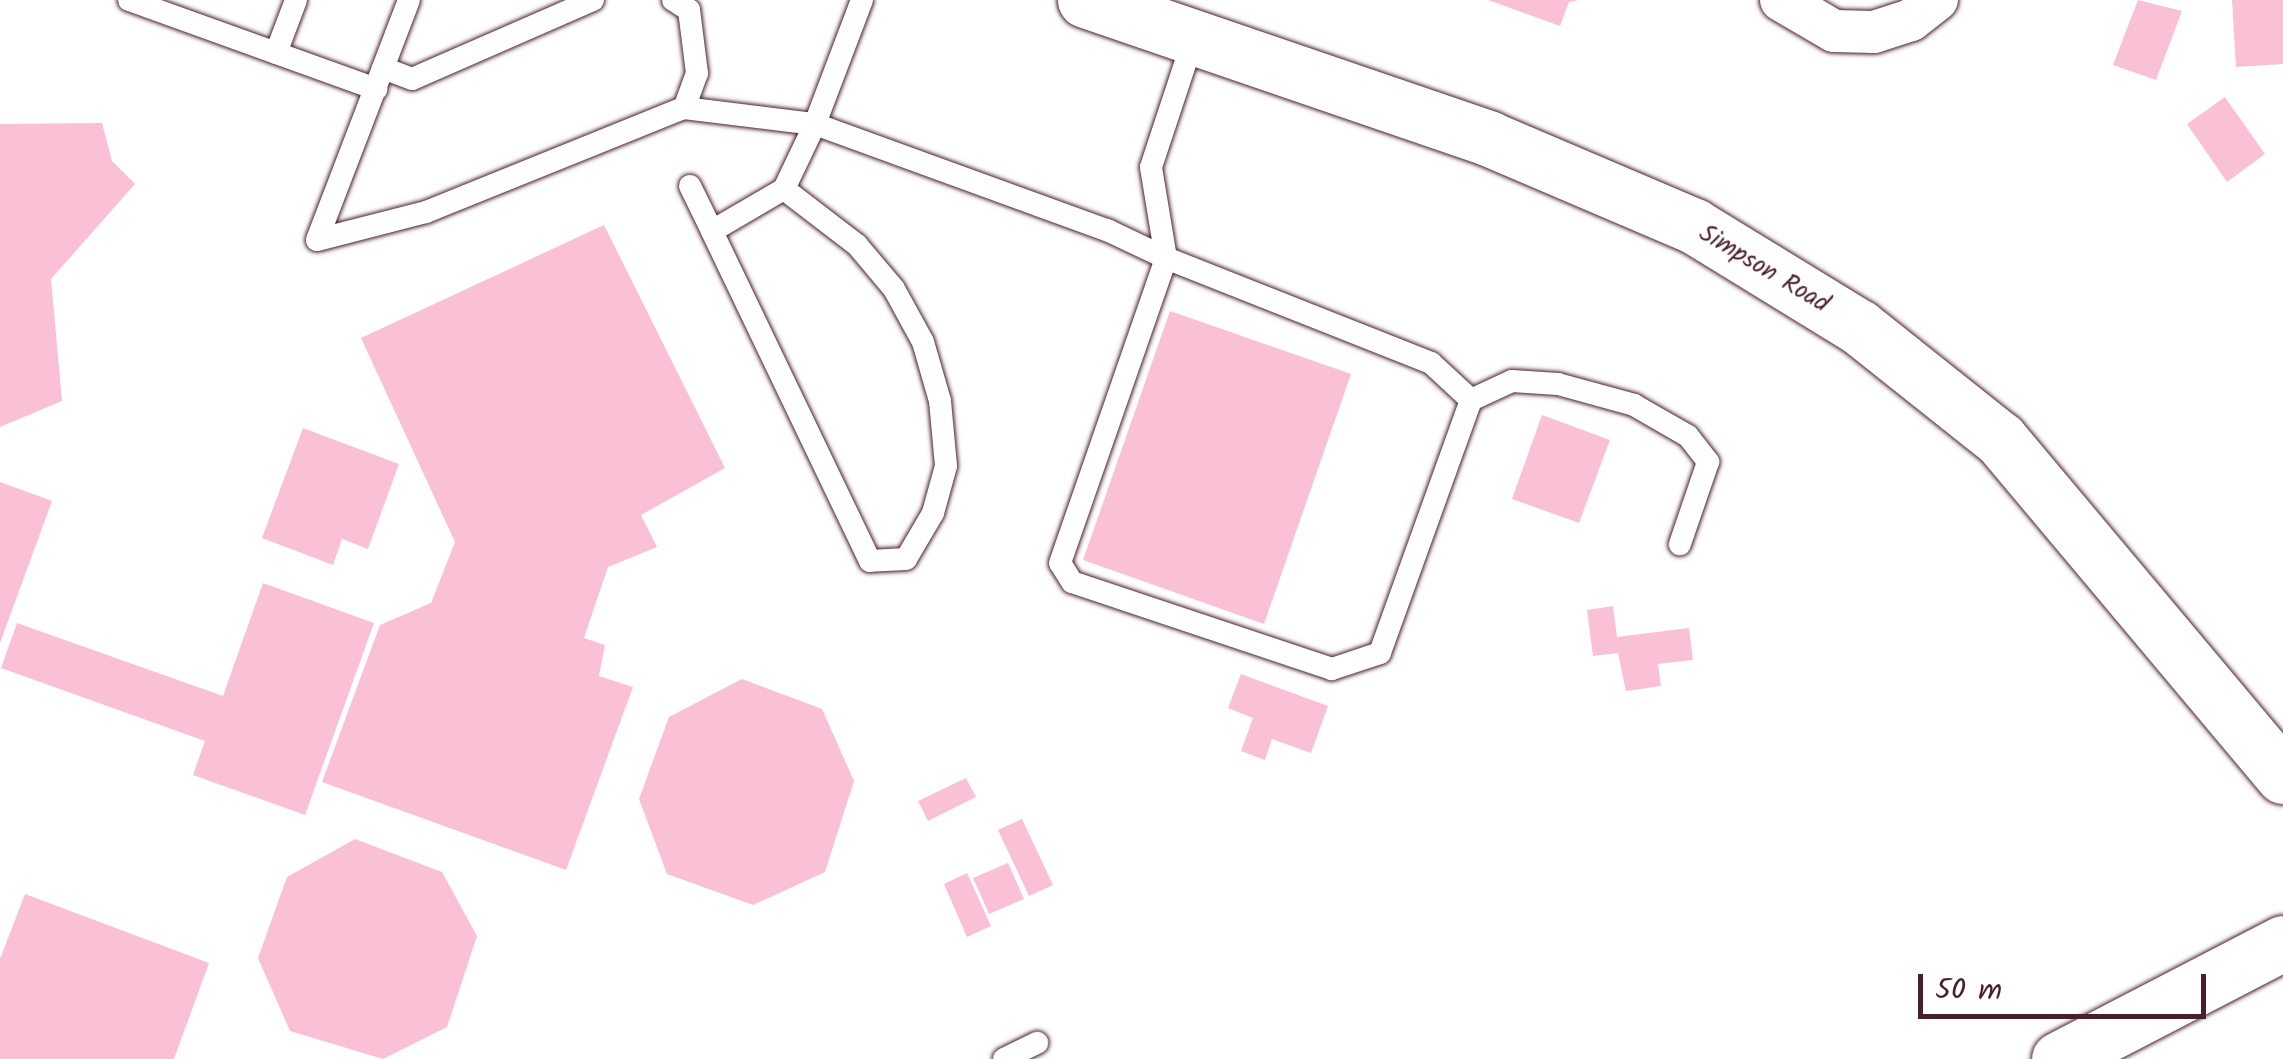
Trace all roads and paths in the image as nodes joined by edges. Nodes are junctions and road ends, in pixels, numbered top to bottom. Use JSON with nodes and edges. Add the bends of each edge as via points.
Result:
{"nodes":[{"id":1,"x":129,"y":0,"type":"edge"},
{"id":2,"x":296,"y":0,"type":"edge"},
{"id":3,"x":408,"y":0,"type":"edge"},
{"id":4,"x":593,"y":0,"type":"edge"},
{"id":5,"x":673,"y":0,"type":"edge"},
{"id":6,"x":862,"y":0,"type":"edge"},
{"id":7,"x":1085,"y":0,"type":"edge"},
{"id":8,"x":1781,"y":0,"type":"edge"},
{"id":9,"x":1937,"y":0,"type":"edge"},
{"id":10,"x":1194,"y":36,"type":"junction"},
{"id":11,"x":276,"y":53,"type":"junction"},
{"id":12,"x":380,"y":78,"type":"junction"},
{"id":13,"x":684,"y":108,"type":"junction"},
{"id":14,"x":814,"y":124,"type":"junction"},
{"id":15,"x":690,"y":186,"type":"dead end"},
{"id":16,"x":784,"y":189,"type":"junction"},
{"id":17,"x":712,"y":231,"type":"junction"},
{"id":18,"x":1166,"y":258,"type":"junction"},
{"id":19,"x":1471,"y":400,"type":"junction"},
{"id":20,"x":1680,"y":544,"type":"dead end"},
{"id":21,"x":2283,"y":776,"type":"edge"},
{"id":22,"x":2283,"y":942,"type":"edge"},
{"id":23,"x":1037,"y":1042,"type":"dead end"},
{"id":24,"x":1004,"y":1059,"type":"edge"},
{"id":25,"x":2059,"y":1059,"type":"edge"}],
"edges":[{"from":1,"to":11,"type":"lane"},
{"from":2,"to":11,"type":"lane"},
{"from":3,"to":12,"type":"lane"},
{"from":4,"to":12,"type":"lane","via":[[412,79]]},
{"from":5,"to":13,"type":"lane","via":[[688,10],[697,73]]},
{"from":6,"to":14,"type":"lane"},
{"from":7,"to":10,"type":"main road","name":"Simpson Road"},
{"from":8,"to":9,"type":"street","via":[[1834,31],[1874,32],[1912,20]]},
{"from":10,"to":18,"type":"lane","via":[[1152,167]]},
{"from":10,"to":21,"type":"main road","name":"Simpson Road","via":[[1490,139],[1694,226],[1860,327],[2000,439]]},
{"from":11,"to":12,"type":"lane"},
{"from":12,"to":13,"type":"lane","via":[[317,240],[426,212]]},
{"from":13,"to":14,"type":"lane"},
{"from":14,"to":16,"type":"lane"},
{"from":14,"to":18,"type":"lane"},
{"from":15,"to":17,"type":"lane"},
{"from":16,"to":17,"type":"lane"},
{"from":16,"to":17,"type":"lane","via":[[857,245],[894,288],[923,342],[946,466],[933,513],[906,559],[870,561]]},
{"from":18,"to":19,"type":"lane","via":[[1431,363]]},
{"from":18,"to":19,"type":"lane","via":[[1060,563],[1072,582],[1332,669],[1380,653]]},
{"from":19,"to":20,"type":"lane","via":[[1512,382],[1558,384],[1634,405],[1688,436],[1708,462]]},
{"from":22,"to":25,"type":"main road"},
{"from":23,"to":24,"type":"lane"}]}
